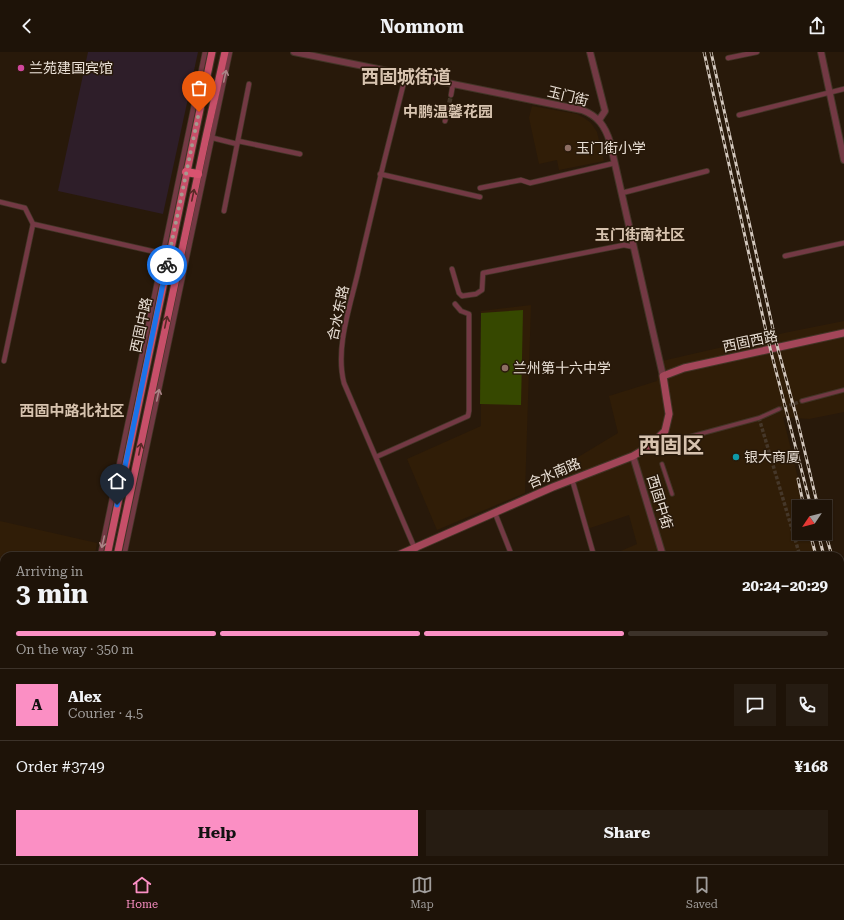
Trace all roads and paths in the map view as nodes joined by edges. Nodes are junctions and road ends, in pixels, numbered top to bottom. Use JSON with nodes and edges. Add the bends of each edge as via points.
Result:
{"nodes":[{"id":1,"x":205,"y":52,"type":"edge"},
{"id":2,"x":212,"y":52,"type":"edge"},
{"id":3,"x":225,"y":52,"type":"edge"},
{"id":4,"x":230,"y":52,"type":"edge"},
{"id":5,"x":294,"y":52,"type":"edge"},
{"id":6,"x":590,"y":52,"type":"edge"},
{"id":7,"x":757,"y":52,"type":"edge"},
{"id":8,"x":821,"y":52,"type":"edge"},
{"id":9,"x":728,"y":58,"type":"dead end"},
{"id":10,"x":406,"y":74,"type":"junction"},
{"id":11,"x":249,"y":84,"type":"dead end"},
{"id":12,"x":453,"y":84,"type":"junction"},
{"id":13,"x":844,"y":89,"type":"edge"},
{"id":14,"x":830,"y":92,"type":"junction"},
{"id":15,"x":451,"y":95,"type":"tunnel mouth"},
{"id":16,"x":448,"y":109,"type":"tunnel mouth"},
{"id":17,"x":739,"y":115,"type":"dead end"},
{"id":18,"x":599,"y":120,"type":"junction"},
{"id":19,"x":445,"y":121,"type":"dead end"},
{"id":20,"x":209,"y":137,"type":"junction"},
{"id":21,"x":238,"y":142,"type":"junction"},
{"id":22,"x":300,"y":154,"type":"dead end"},
{"id":23,"x":844,"y":160,"type":"edge"},
{"id":24,"x":615,"y":163,"type":"junction"},
{"id":25,"x":707,"y":171,"type":"dead end"},
{"id":26,"x":186,"y":172,"type":"junction"},
{"id":27,"x":198,"y":174,"type":"junction"},
{"id":28,"x":380,"y":174,"type":"junction"},
{"id":29,"x":480,"y":188,"type":"dead end"},
{"id":30,"x":622,"y":193,"type":"junction"},
{"id":31,"x":480,"y":197,"type":"dead end"},
{"id":32,"x":0,"y":202,"type":"edge"},
{"id":33,"x":224,"y":211,"type":"dead end"},
{"id":34,"x":33,"y":224,"type":"junction"},
{"id":35,"x":844,"y":243,"type":"edge"},
{"id":36,"x":634,"y":247,"type":"junction"},
{"id":37,"x":166,"y":255,"type":"junction"},
{"id":38,"x":785,"y":256,"type":"dead end"},
{"id":39,"x":183,"y":258,"type":"junction"},
{"id":40,"x":452,"y":269,"type":"dead end"},
{"id":41,"x":455,"y":304,"type":"dead end"},
{"id":42,"x":844,"y":333,"type":"edge"},
{"id":43,"x":4,"y":361,"type":"dead end"},
{"id":44,"x":663,"y":376,"type":"junction"},
{"id":45,"x":844,"y":390,"type":"edge"},
{"id":46,"x":802,"y":401,"type":"tunnel mouth"},
{"id":47,"x":779,"y":409,"type":"tunnel mouth"},
{"id":48,"x":685,"y":438,"type":"dead end"},
{"id":49,"x":633,"y":456,"type":"junction"},
{"id":50,"x":376,"y":457,"type":"junction"},
{"id":51,"x":662,"y":464,"type":"dead end"},
{"id":52,"x":572,"y":479,"type":"junction"},
{"id":53,"x":672,"y":494,"type":"dead end"},
{"id":54,"x":117,"y":505,"type":"junction"},
{"id":55,"x":127,"y":507,"type":"junction"},
{"id":56,"x":495,"y":513,"type":"junction"},
{"id":57,"x":415,"y":548,"type":"junction"},
{"id":58,"x":101,"y":552,"type":"edge"},
{"id":59,"x":108,"y":552,"type":"edge"},
{"id":60,"x":118,"y":552,"type":"edge"},
{"id":61,"x":125,"y":552,"type":"edge"},
{"id":62,"x":406,"y":552,"type":"edge"},
{"id":63,"x":416,"y":552,"type":"edge"},
{"id":64,"x":510,"y":552,"type":"edge"},
{"id":65,"x":593,"y":552,"type":"edge"},
{"id":66,"x":662,"y":552,"type":"edge"}],
"edges":[{"from":1,"to":37,"type":"street"},
{"from":2,"to":26,"type":"main road","name":"西固中路"},
{"from":3,"to":20,"type":"main road","name":"西固中路"},
{"from":20,"to":4,"type":"street","one_way":true},
{"from":5,"to":10,"type":"street","name":"玉门街"},
{"from":6,"to":18,"type":"street","via":[[605,111]]},
{"from":7,"to":9,"type":"street"},
{"from":8,"to":14,"type":"street"},
{"from":10,"to":12,"type":"street","name":"玉门街"},
{"from":10,"to":28,"type":"street","name":"合水东路"},
{"from":11,"to":21,"type":"street"},
{"from":12,"to":15,"type":"street"},
{"from":12,"to":18,"type":"street","name":"玉门街","via":[[582,110]]},
{"from":13,"to":14,"type":"street"},
{"from":14,"to":17,"type":"street"},
{"from":14,"to":23,"type":"street"},
{"from":16,"to":19,"type":"street"},
{"from":18,"to":24,"type":"street","name":"玉门街","via":[[607,132]]},
{"from":20,"to":21,"type":"street"},
{"from":20,"to":27,"type":"main road","name":"西固中路"},
{"from":20,"to":39,"type":"street"},
{"from":21,"to":22,"type":"street"},
{"from":21,"to":33,"type":"street"},
{"from":24,"to":29,"type":"street","via":[[530,183],[520,180]]},
{"from":24,"to":30,"type":"street","name":"玉门街"},
{"from":25,"to":30,"type":"street"},
{"from":26,"to":27,"type":"highway"},
{"from":26,"to":37,"type":"main road","name":"西固中路"},
{"from":39,"to":27,"type":"main road","name":"西固中路","one_way":true},
{"from":28,"to":31,"type":"street"},
{"from":28,"to":50,"type":"street","name":"合水东路","via":[[341,356],[344,383]]},
{"from":30,"to":36,"type":"street","name":"玉门街"},
{"from":32,"to":34,"type":"street","via":[[25,208]]},
{"from":34,"to":37,"type":"street"},
{"from":34,"to":43,"type":"street"},
{"from":35,"to":38,"type":"street"},
{"from":36,"to":40,"type":"street","via":[[624,245],[483,273],[482,290],[476,294],[462,296]]},
{"from":36,"to":44,"type":"street","name":"玉门街"},
{"from":37,"to":39,"type":"street"},
{"from":37,"to":54,"type":"main road","name":"西固中路"},
{"from":37,"to":58,"type":"street","one_way":true},
{"from":55,"to":39,"type":"main road","name":"西固中路","one_way":true},
{"from":61,"to":39,"type":"street","one_way":true},
{"from":41,"to":50,"type":"street","via":[[461,311],[469,314],[468,416]]},
{"from":42,"to":44,"type":"main road","name":"西固西路","via":[[684,368]]},
{"from":44,"to":49,"type":"main road","name":"合水南路","via":[[669,414],[667,425],[662,438]]},
{"from":45,"to":46,"type":"street"},
{"from":47,"to":48,"type":"street","via":[[759,418]]},
{"from":49,"to":52,"type":"main road","name":"合水南路"},
{"from":49,"to":66,"type":"street","name":"西固中街"},
{"from":50,"to":57,"type":"street","name":"合水东路"},
{"from":51,"to":53,"type":"street"},
{"from":52,"to":56,"type":"main road","name":"合水南路"},
{"from":52,"to":65,"type":"street"},
{"from":54,"to":55,"type":"main road"},
{"from":54,"to":59,"type":"main road","name":"西固中路"},
{"from":55,"to":60,"type":"main road","name":"西固中路"},
{"from":56,"to":57,"type":"main road","name":"合水南路"},
{"from":56,"to":64,"type":"street"},
{"from":57,"to":62,"type":"main road","name":"合水南路"},
{"from":57,"to":63,"type":"street","name":"合水东路"}]}
